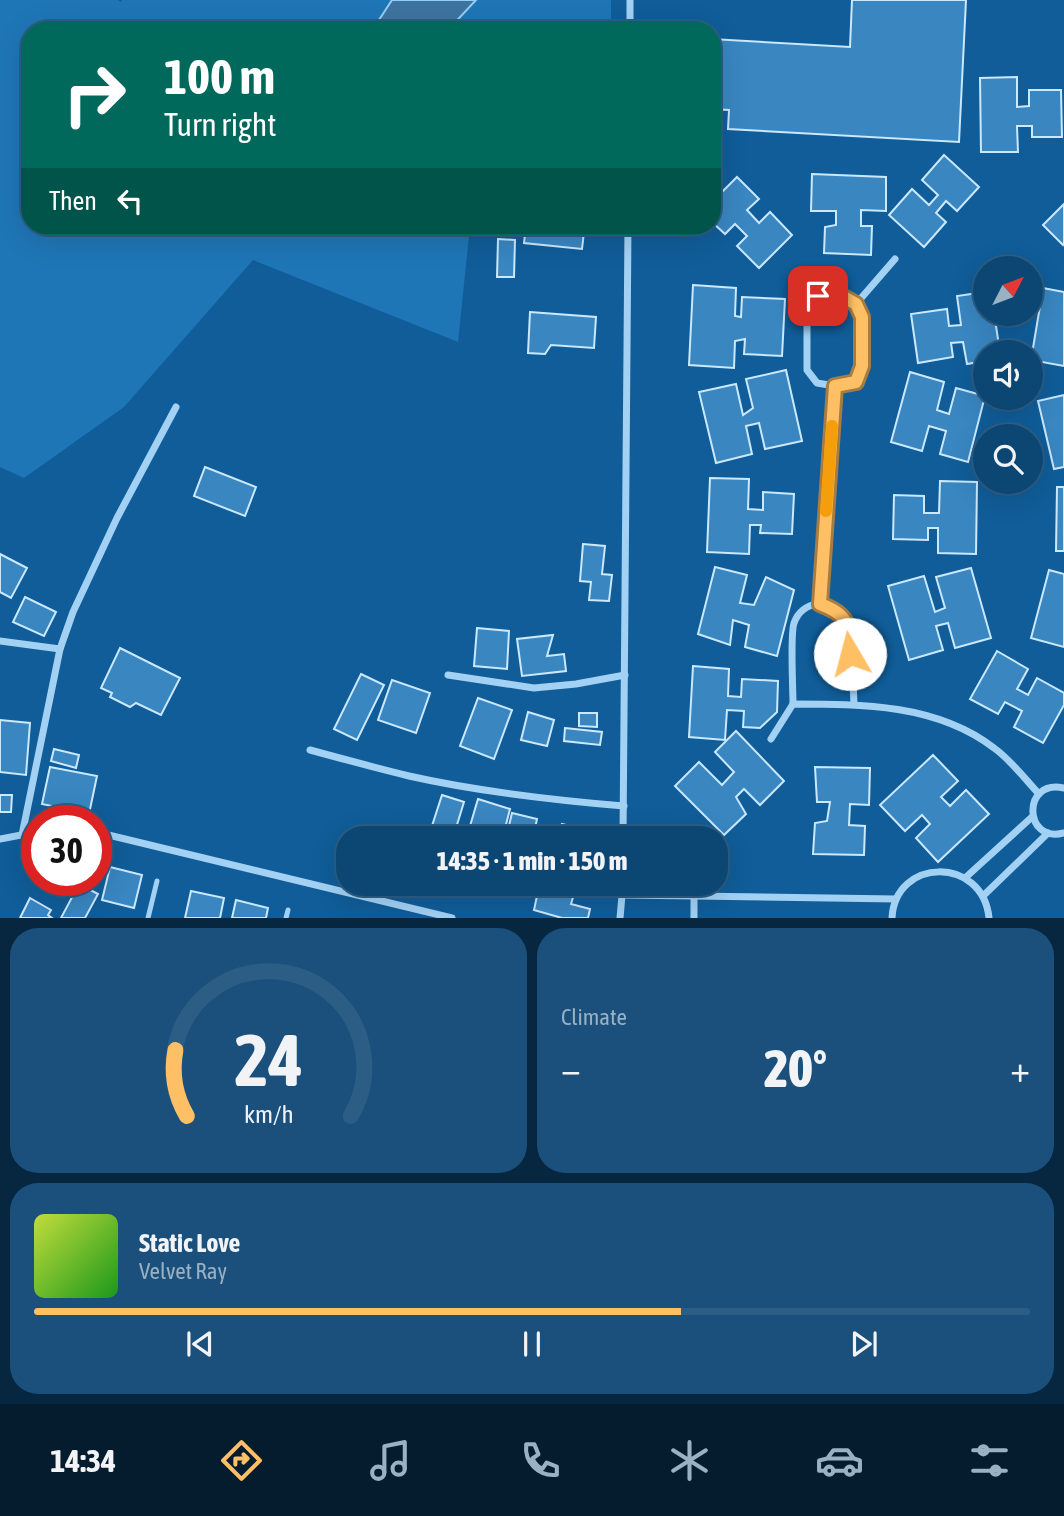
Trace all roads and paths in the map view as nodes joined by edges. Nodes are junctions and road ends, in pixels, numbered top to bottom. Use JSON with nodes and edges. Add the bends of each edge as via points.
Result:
{"nodes":[{"id":1,"x":630,"y":0,"type":"edge"},
{"id":2,"x":630,"y":21,"type":"edge"},
{"id":3,"x":628,"y":235,"type":"edge"},
{"id":4,"x":895,"y":259,"type":"dead end"},
{"id":5,"x":856,"y":304,"type":"junction"},
{"id":6,"x":835,"y":386,"type":"junction"},
{"id":7,"x":176,"y":407,"type":"dead end"},
{"id":8,"x":820,"y":604,"type":"junction"},
{"id":9,"x":0,"y":641,"type":"edge"},
{"id":10,"x":60,"y":649,"type":"junction"},
{"id":11,"x":448,"y":675,"type":"dead end"},
{"id":12,"x":625,"y":675,"type":"junction"},
{"id":13,"x":793,"y":704,"type":"junction"},
{"id":14,"x":853,"y":704,"type":"junction"},
{"id":15,"x":771,"y":739,"type":"dead end"},
{"id":16,"x":310,"y":750,"type":"dead end"},
{"id":17,"x":1063,"y":787,"type":"edge"},
{"id":18,"x":1039,"y":794,"type":"junction"},
{"id":19,"x":28,"y":805,"type":"edge"},
{"id":20,"x":624,"y":806,"type":"junction"},
{"id":21,"x":1032,"y":817,"type":"junction"},
{"id":22,"x":624,"y":826,"type":"edge"},
{"id":23,"x":1048,"y":833,"type":"junction"},
{"id":24,"x":1064,"y":833,"type":"edge"},
{"id":25,"x":21,"y":835,"type":"edge"},
{"id":26,"x":112,"y":836,"type":"edge"},
{"id":27,"x":0,"y":839,"type":"edge"},
{"id":28,"x":965,"y":878,"type":"junction"},
{"id":29,"x":157,"y":881,"type":"dead end"},
{"id":30,"x":623,"y":896,"type":"edge"},
{"id":31,"x":658,"y":896,"type":"edge"},
{"id":32,"x":983,"y":896,"type":"junction"},
{"id":33,"x":694,"y":897,"type":"junction"},
{"id":34,"x":896,"y":899,"type":"junction"},
{"id":35,"x":288,"y":910,"type":"dead end"},
{"id":36,"x":148,"y":918,"type":"edge"},
{"id":37,"x":286,"y":918,"type":"edge"},
{"id":38,"x":452,"y":918,"type":"edge"},
{"id":39,"x":620,"y":918,"type":"edge"},
{"id":40,"x":694,"y":918,"type":"edge"},
{"id":41,"x":892,"y":918,"type":"edge"},
{"id":42,"x":989,"y":918,"type":"edge"}],
"edges":[{"from":1,"to":2,"type":"street"},
{"from":3,"to":12,"type":"street"},
{"from":4,"to":5,"type":"street"},
{"from":5,"to":6,"type":"street","via":[[862,317],[862,366],[856,382]]},
{"from":5,"to":6,"type":"street","via":[[842,296],[818,296],[807,313],[807,370],[817,383]]},
{"from":6,"to":8,"type":"street"},
{"from":7,"to":10,"type":"street","via":[[117,518]]},
{"from":8,"to":13,"type":"street","via":[[803,609],[794,624]]},
{"from":8,"to":14,"type":"street","via":[[844,616],[849,630]]},
{"from":9,"to":10,"type":"street"},
{"from":10,"to":19,"type":"street"},
{"from":11,"to":12,"type":"street","via":[[534,688]]},
{"from":12,"to":20,"type":"street"},
{"from":13,"to":14,"type":"street"},
{"from":13,"to":15,"type":"street"},
{"from":14,"to":18,"type":"street","via":[[934,717],[965,729],[996,748]]},
{"from":16,"to":20,"type":"street","via":[[410,776],[540,799]]},
{"from":17,"to":18,"type":"street"},
{"from":18,"to":21,"type":"street"},
{"from":20,"to":22,"type":"street"},
{"from":21,"to":23,"type":"street"},
{"from":21,"to":28,"type":"street"},
{"from":23,"to":24,"type":"street"},
{"from":23,"to":32,"type":"street"},
{"from":25,"to":27,"type":"street"},
{"from":26,"to":38,"type":"street"},
{"from":28,"to":32,"type":"street"},
{"from":28,"to":34,"type":"street","via":[[939,871],[923,874],[909,882]]},
{"from":29,"to":36,"type":"lane"},
{"from":30,"to":39,"type":"street"},
{"from":31,"to":33,"type":"street"},
{"from":32,"to":42,"type":"street"},
{"from":33,"to":34,"type":"street"},
{"from":33,"to":40,"type":"street"},
{"from":34,"to":41,"type":"street"},
{"from":35,"to":37,"type":"lane"}]}
